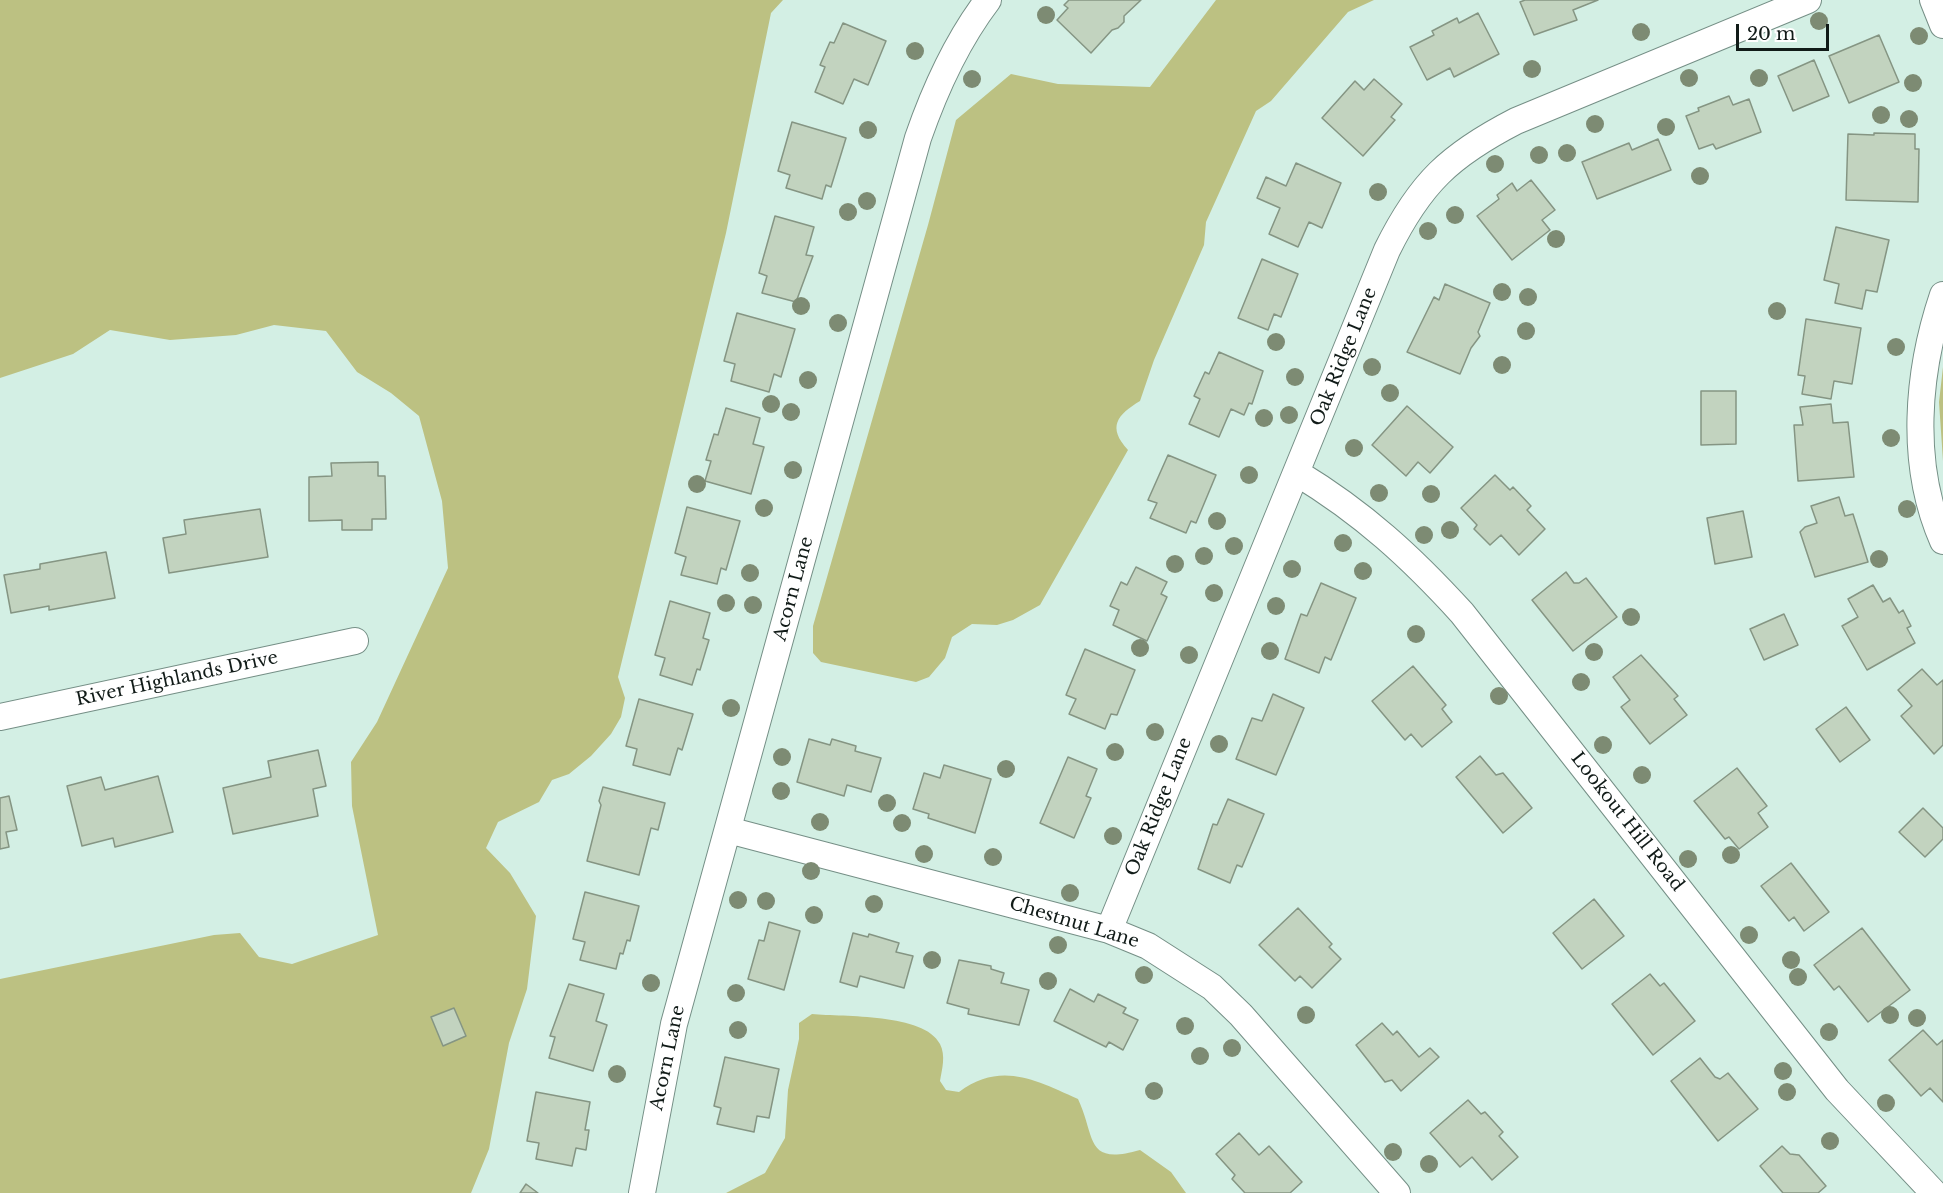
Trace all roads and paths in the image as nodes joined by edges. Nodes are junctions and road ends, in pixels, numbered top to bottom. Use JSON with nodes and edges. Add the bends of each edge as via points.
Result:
{"nodes":[{"id":1,"x":987,"y":0,"type":"edge"},
{"id":2,"x":1808,"y":0,"type":"edge"},
{"id":3,"x":1933,"y":0,"type":"edge"},
{"id":4,"x":1943,"y":25,"type":"edge"},
{"id":5,"x":1943,"y":295,"type":"edge"},
{"id":6,"x":1297,"y":473,"type":"junction"},
{"id":7,"x":1943,"y":541,"type":"edge"},
{"id":8,"x":355,"y":641,"type":"dead end"},
{"id":9,"x":0,"y":717,"type":"edge"},
{"id":10,"x":728,"y":830,"type":"junction"},
{"id":11,"x":1109,"y":930,"type":"junction"},
{"id":12,"x":642,"y":1193,"type":"edge"},
{"id":13,"x":1397,"y":1193,"type":"edge"},
{"id":14,"x":1934,"y":1193,"type":"edge"}],
"edges":[{"from":1,"to":10,"type":"street","name":"Acorn Lane","via":[[950,59],[918,138]]},
{"from":2,"to":6,"type":"street","name":"Oak Ridge Lane","via":[[1516,121],[1482,138],[1452,160],[1426,185],[1405,214],[1387,250]]},
{"from":3,"to":4,"type":"street"},
{"from":5,"to":7,"type":"street","via":[[1924,363],[1921,403],[1926,481]]},
{"from":6,"to":11,"type":"street","name":"Oak Ridge Lane"},
{"from":6,"to":14,"type":"street","name":"Lookout Hill Road","via":[[1332,494],[1395,543],[1462,613],[1837,1090]]},
{"from":8,"to":9,"type":"street","name":"River Highlands Drive"},
{"from":10,"to":11,"type":"street","name":"Chestnut Lane"},
{"from":10,"to":12,"type":"street","name":"Acorn Lane","via":[[674,1024]]},
{"from":11,"to":13,"type":"street","name":"Chestnut Lane","via":[[1148,946],[1212,987]]}]}
